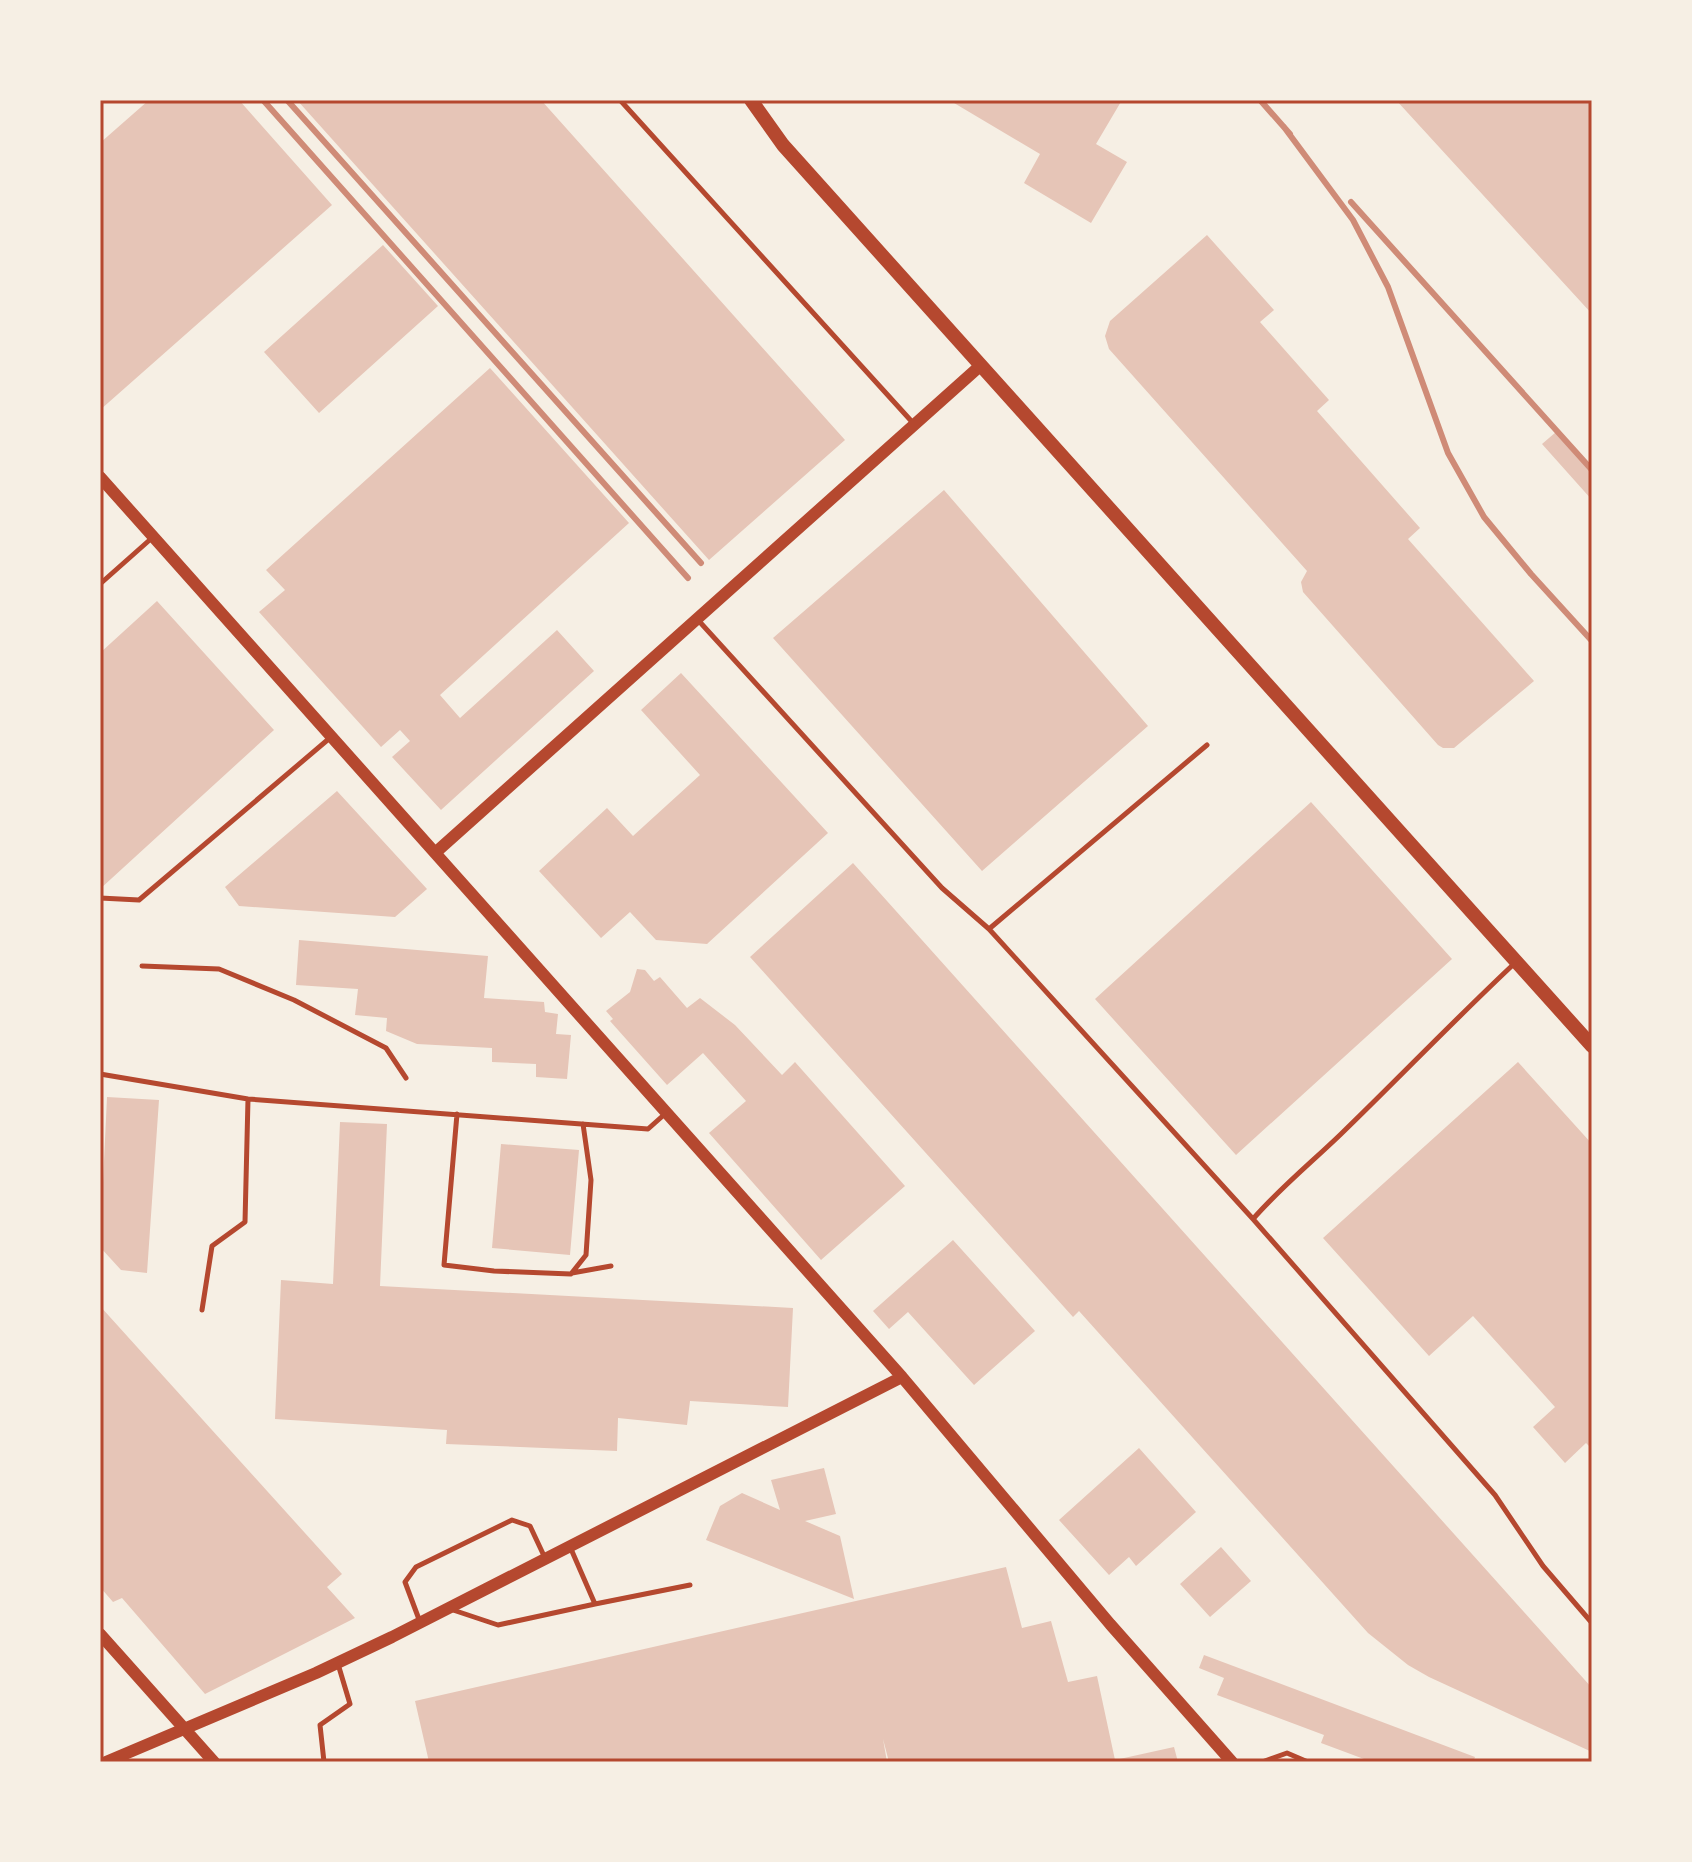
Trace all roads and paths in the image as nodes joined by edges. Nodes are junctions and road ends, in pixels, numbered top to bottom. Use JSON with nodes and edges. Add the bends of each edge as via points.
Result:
{"nodes":[{"id":1,"x":620,"y":100,"type":"edge"},
{"id":2,"x":751,"y":100,"type":"edge"},
{"id":3,"x":980,"y":366,"type":"junction"},
{"id":4,"x":914,"y":425,"type":"junction"},
{"id":5,"x":100,"y":477,"type":"edge"},
{"id":6,"x":154,"y":536,"type":"junction"},
{"id":7,"x":100,"y":584,"type":"edge"},
{"id":8,"x":697,"y":619,"type":"junction"},
{"id":9,"x":331,"y":737,"type":"junction"},
{"id":10,"x":1207,"y":745,"type":"dead end"},
{"id":11,"x":435,"y":853,"type":"junction"},
{"id":12,"x":100,"y":898,"type":"edge"},
{"id":13,"x":989,"y":929,"type":"junction"},
{"id":14,"x":1517,"y":962,"type":"junction"},
{"id":15,"x":142,"y":966,"type":"dead end"},
{"id":16,"x":1592,"y":1046,"type":"edge"},
{"id":17,"x":100,"y":1074,"type":"edge"},
{"id":18,"x":406,"y":1078,"type":"dead end"},
{"id":19,"x":248,"y":1099,"type":"junction"},
{"id":20,"x":667,"y":1112,"type":"junction"},
{"id":21,"x":457,"y":1114,"type":"junction"},
{"id":22,"x":583,"y":1124,"type":"junction"},
{"id":23,"x":1253,"y":1219,"type":"junction"},
{"id":24,"x":611,"y":1266,"type":"dead end"},
{"id":25,"x":571,"y":1274,"type":"junction"},
{"id":26,"x":202,"y":1310,"type":"dead end"},
{"id":27,"x":902,"y":1377,"type":"junction"},
{"id":28,"x":571,"y":1547,"type":"junction"},
{"id":29,"x":546,"y":1559,"type":"junction"},
{"id":30,"x":690,"y":1585,"type":"dead end"},
{"id":31,"x":595,"y":1604,"type":"junction"},
{"id":32,"x":449,"y":1608,"type":"junction"},
{"id":33,"x":420,"y":1623,"type":"junction"},
{"id":34,"x":1592,"y":1623,"type":"edge"},
{"id":35,"x":100,"y":1634,"type":"edge"},
{"id":36,"x":338,"y":1663,"type":"junction"},
{"id":37,"x":184,"y":1729,"type":"junction"},
{"id":38,"x":106,"y":1762,"type":"edge"},
{"id":39,"x":214,"y":1762,"type":"edge"},
{"id":40,"x":324,"y":1762,"type":"edge"},
{"id":41,"x":1232,"y":1762,"type":"edge"},
{"id":42,"x":1262,"y":1762,"type":"edge"},
{"id":43,"x":1308,"y":1762,"type":"edge"}],
"edges":[{"from":1,"to":4,"type":"lane"},
{"from":2,"to":3,"type":"main road","via":[[783,145]]},
{"from":3,"to":4,"type":"street"},
{"from":3,"to":14,"type":"main road"},
{"from":4,"to":8,"type":"street"},
{"from":5,"to":6,"type":"street"},
{"from":6,"to":7,"type":"lane"},
{"from":6,"to":9,"type":"street"},
{"from":8,"to":11,"type":"street"},
{"from":8,"to":13,"type":"lane","via":[[942,888]]},
{"from":9,"to":11,"type":"street"},
{"from":9,"to":12,"type":"lane","via":[[139,900]]},
{"from":10,"to":13,"type":"lane"},
{"from":11,"to":20,"type":"street"},
{"from":13,"to":23,"type":"lane"},
{"from":14,"to":16,"type":"main road"},
{"from":14,"to":23,"type":"lane"},
{"from":15,"to":18,"type":"lane","via":[[219,969],[294,1000],[386,1048]]},
{"from":17,"to":19,"type":"lane"},
{"from":19,"to":21,"type":"lane"},
{"from":19,"to":26,"type":"lane","via":[[245,1222],[212,1246]]},
{"from":20,"to":22,"type":"lane","via":[[648,1129]]},
{"from":20,"to":27,"type":"street"},
{"from":21,"to":22,"type":"lane"},
{"from":21,"to":25,"type":"lane","via":[[444,1265]]},
{"from":22,"to":25,"type":"lane","via":[[591,1180],[586,1255]]},
{"from":23,"to":34,"type":"lane","via":[[1495,1495],[1543,1566]]},
{"from":24,"to":25,"type":"lane"},
{"from":27,"to":28,"type":"street"},
{"from":27,"to":41,"type":"street"},
{"from":28,"to":29,"type":"street"},
{"from":28,"to":31,"type":"lane"},
{"from":29,"to":32,"type":"street"},
{"from":29,"to":33,"type":"lane","via":[[530,1526],[512,1520],[416,1567],[405,1582]]},
{"from":30,"to":31,"type":"lane"},
{"from":31,"to":32,"type":"lane","via":[[498,1625]]},
{"from":32,"to":33,"type":"street"},
{"from":33,"to":36,"type":"street"},
{"from":35,"to":37,"type":"street"},
{"from":36,"to":37,"type":"street"},
{"from":36,"to":40,"type":"lane","via":[[350,1704],[320,1725]]},
{"from":37,"to":38,"type":"street"},
{"from":37,"to":39,"type":"street"},
{"from":42,"to":43,"type":"lane","via":[[1287,1753]]}]}
